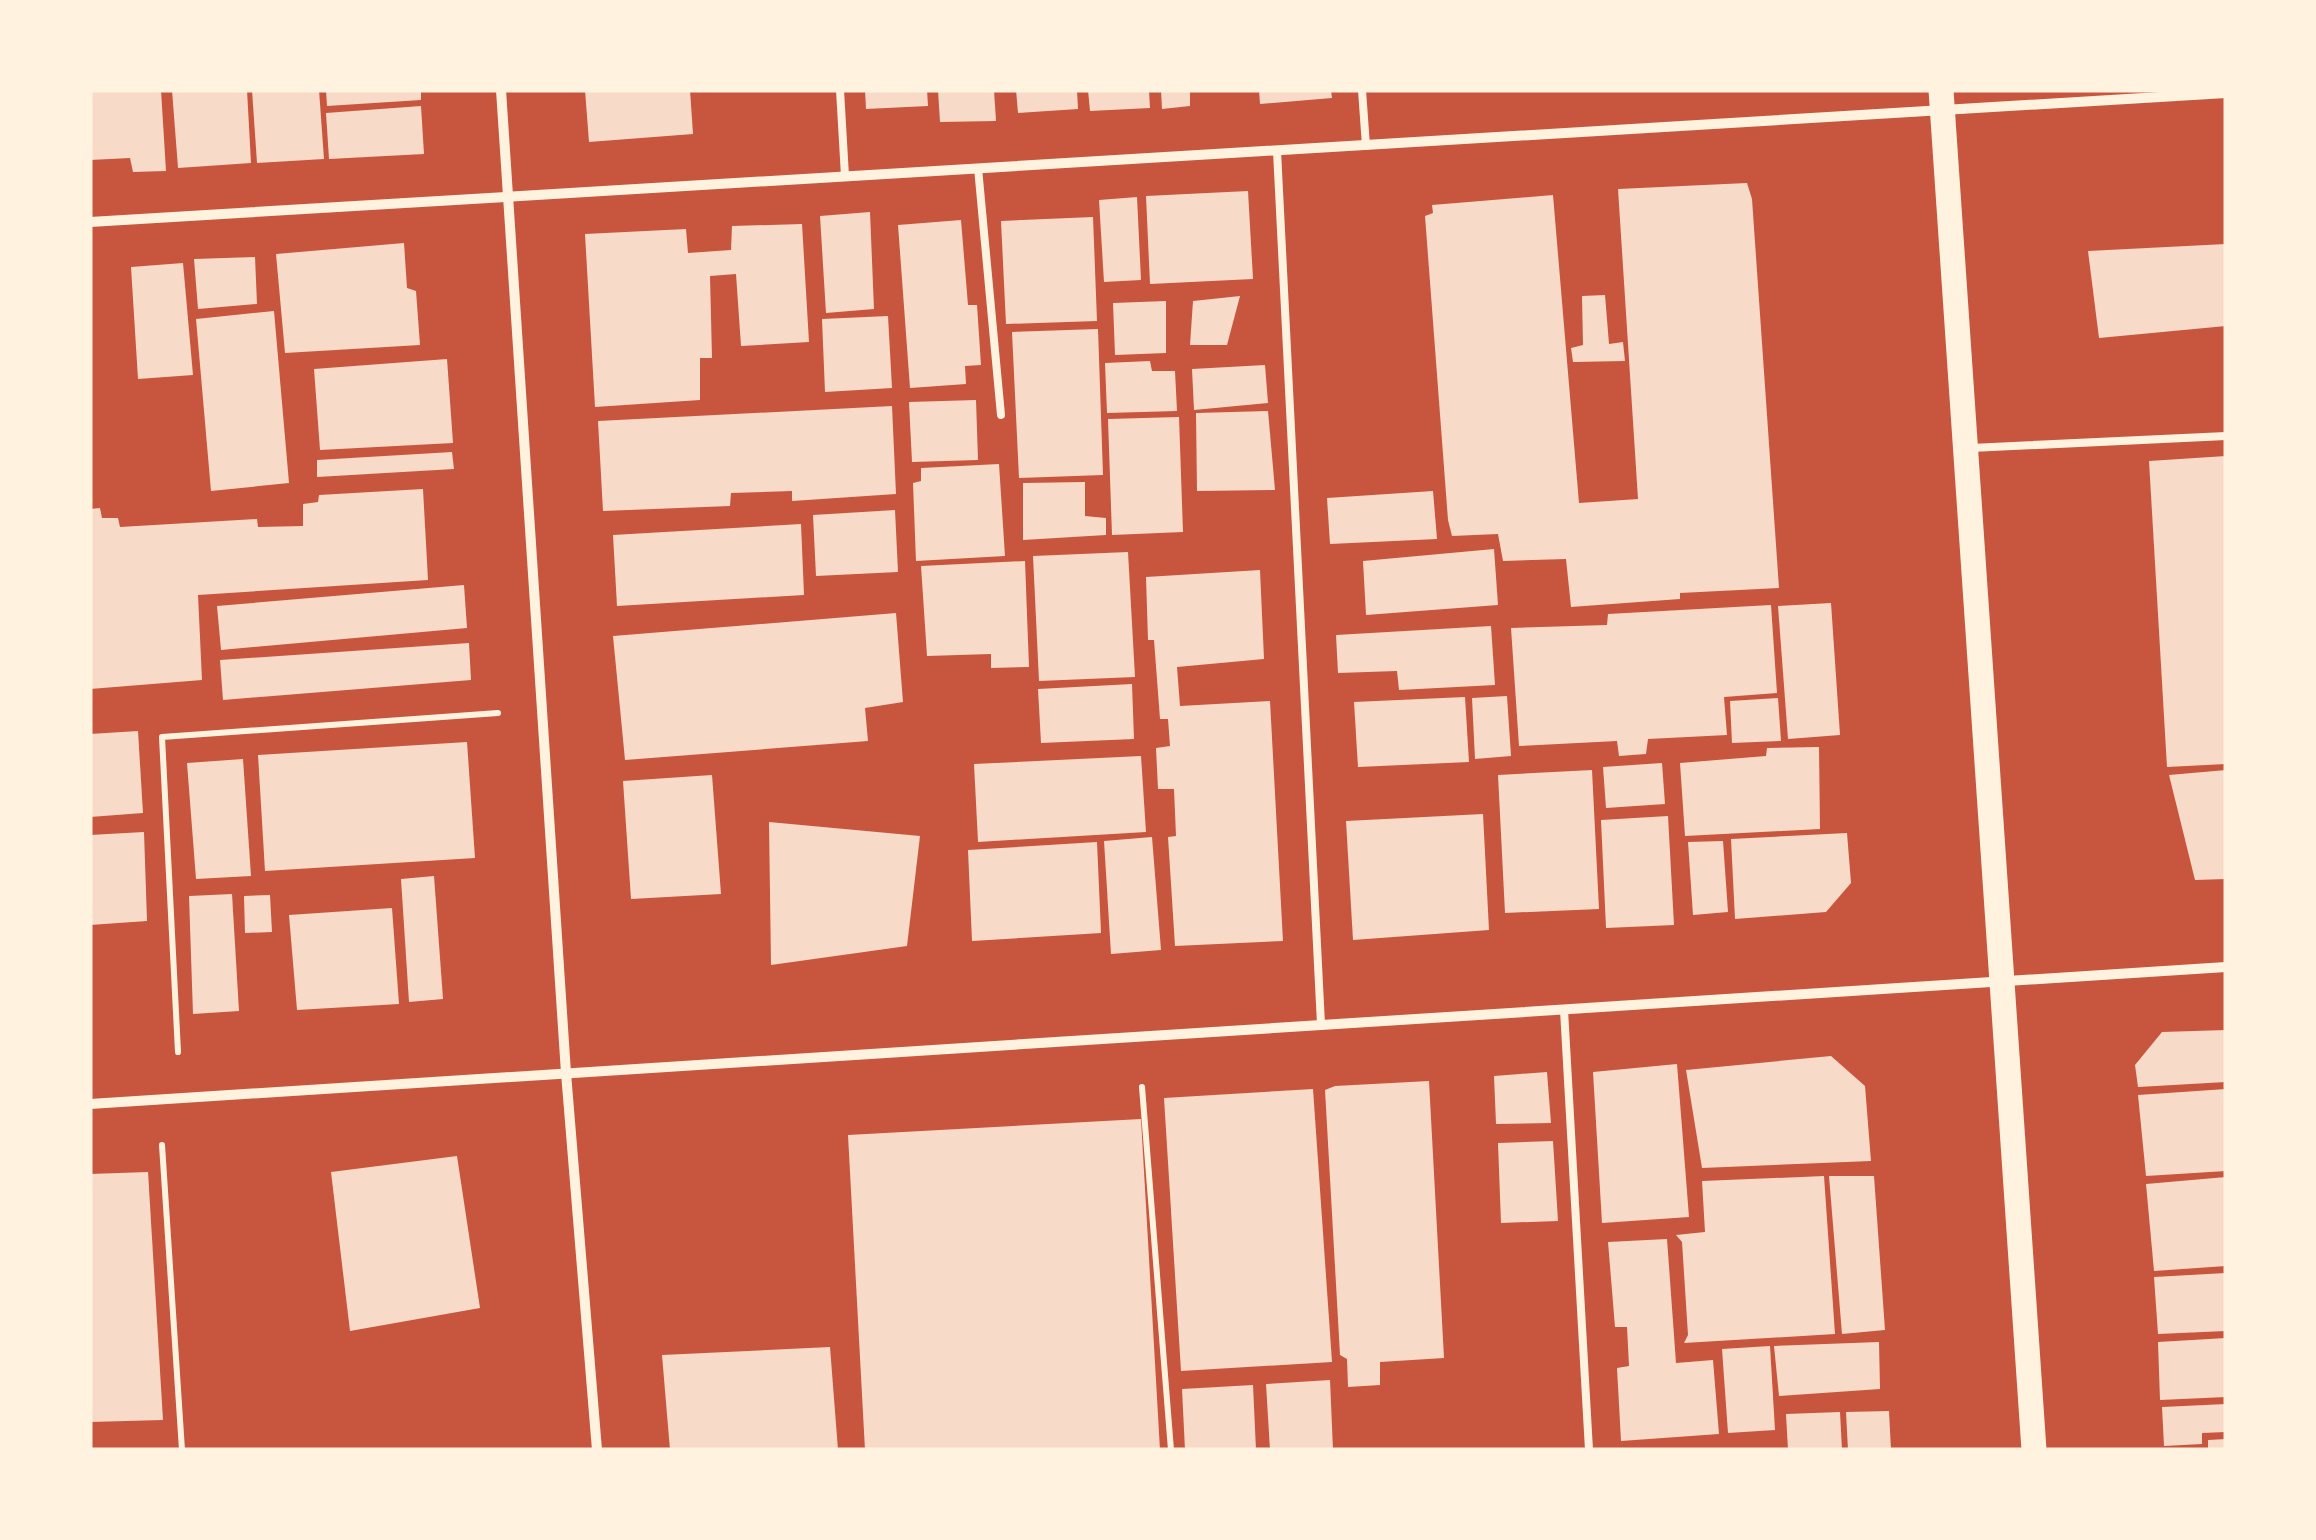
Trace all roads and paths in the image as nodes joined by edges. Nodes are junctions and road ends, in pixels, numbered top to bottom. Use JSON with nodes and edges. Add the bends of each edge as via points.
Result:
{"nodes":[{"id":1,"x":500,"y":90,"type":"edge"},
{"id":2,"x":840,"y":90,"type":"edge"},
{"id":3,"x":1362,"y":90,"type":"edge"},
{"id":4,"x":2226,"y":94,"type":"edge"},
{"id":5,"x":1942,"y":100,"type":"edge"},
{"id":6,"x":1366,"y":146,"type":"junction"},
{"id":7,"x":1277,"y":151,"type":"junction"},
{"id":8,"x":978,"y":168,"type":"junction"},
{"id":9,"x":846,"y":176,"type":"junction"},
{"id":10,"x":508,"y":197,"type":"junction"},
{"id":11,"x":90,"y":222,"type":"edge"},
{"id":12,"x":1002,"y":415,"type":"dead end"},
{"id":13,"x":2226,"y":436,"type":"edge"},
{"id":14,"x":1966,"y":448,"type":"junction"},
{"id":15,"x":542,"y":710,"type":"junction"},
{"id":16,"x":2226,"y":967,"type":"edge"},
{"id":17,"x":2002,"y":980,"type":"junction"},
{"id":18,"x":1564,"y":1010,"type":"junction"},
{"id":19,"x":1321,"y":1024,"type":"junction"},
{"id":20,"x":566,"y":1073,"type":"junction"},
{"id":21,"x":1142,"y":1088,"type":"dead end"},
{"id":22,"x":180,"y":1098,"type":"junction"},
{"id":23,"x":164,"y":1099,"type":"junction"},
{"id":24,"x":90,"y":1104,"type":"edge"},
{"id":25,"x":182,"y":1450,"type":"edge"},
{"id":26,"x":597,"y":1450,"type":"edge"},
{"id":27,"x":1170,"y":1450,"type":"edge"},
{"id":28,"x":1589,"y":1450,"type":"edge"},
{"id":29,"x":2034,"y":1450,"type":"edge"}],
"edges":[{"from":1,"to":10,"type":"street"},
{"from":2,"to":9,"type":"lane"},
{"from":3,"to":6,"type":"lane"},
{"from":4,"to":5,"type":"street"},
{"from":5,"to":6,"type":"street"},
{"from":5,"to":14,"type":"main road"},
{"from":6,"to":7,"type":"street"},
{"from":7,"to":8,"type":"street"},
{"from":7,"to":19,"type":"lane"},
{"from":8,"to":9,"type":"street"},
{"from":8,"to":12,"type":"lane"},
{"from":9,"to":10,"type":"street"},
{"from":10,"to":11,"type":"street"},
{"from":10,"to":15,"type":"street"},
{"from":13,"to":14,"type":"lane"},
{"from":14,"to":17,"type":"main road"},
{"from":15,"to":20,"type":"street"},
{"from":15,"to":22,"type":"path","via":[[162,736]]},
{"from":16,"to":17,"type":"street"},
{"from":17,"to":18,"type":"street"},
{"from":17,"to":29,"type":"main road"},
{"from":18,"to":19,"type":"street"},
{"from":18,"to":28,"type":"lane"},
{"from":19,"to":20,"type":"street"},
{"from":20,"to":22,"type":"street"},
{"from":20,"to":26,"type":"street"},
{"from":21,"to":27,"type":"path"},
{"from":22,"to":23,"type":"street"},
{"from":23,"to":24,"type":"street"},
{"from":23,"to":25,"type":"path"}]}
